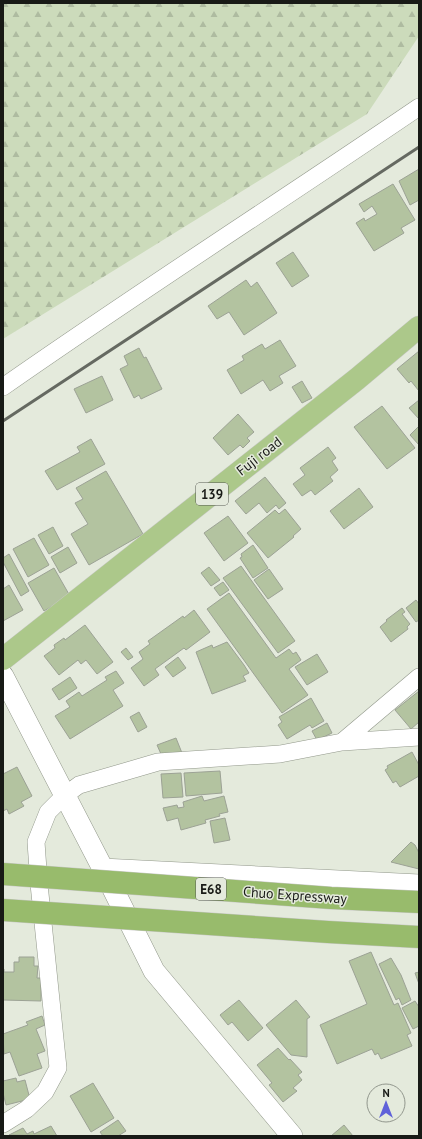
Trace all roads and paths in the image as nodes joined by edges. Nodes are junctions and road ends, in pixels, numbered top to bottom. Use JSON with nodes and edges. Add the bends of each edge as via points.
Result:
{"nodes":[{"id":1,"x":419,"y":106,"type":"edge"},
{"id":2,"x":419,"y":327,"type":"edge"},
{"id":3,"x":3,"y":387,"type":"edge"},
{"id":4,"x":3,"y":659,"type":"edge"},
{"id":5,"x":3,"y":676,"type":"edge"},
{"id":6,"x":419,"y":677,"type":"edge"},
{"id":7,"x":419,"y":737,"type":"edge"},
{"id":8,"x":342,"y":742,"type":"junction"},
{"id":9,"x":64,"y":796,"type":"junction"},
{"id":10,"x":102,"y":867,"type":"junction"},
{"id":11,"x":3,"y":874,"type":"edge"},
{"id":12,"x":419,"y":883,"type":"edge"},
{"id":13,"x":419,"y":902,"type":"edge"},
{"id":14,"x":3,"y":910,"type":"edge"},
{"id":15,"x":419,"y":936,"type":"edge"},
{"id":16,"x":3,"y":1124,"type":"edge"},
{"id":17,"x":292,"y":1136,"type":"edge"}],
"edges":[{"from":1,"to":3,"type":"street"},
{"from":2,"to":4,"type":"highway","name":"Fuji road","number":"139"},
{"from":5,"to":9,"type":"street"},
{"from":6,"to":8,"type":"street"},
{"from":7,"to":8,"type":"street"},
{"from":8,"to":9,"type":"street","via":[[280,754],[158,762],[79,785]]},
{"from":9,"to":10,"type":"street"},
{"from":9,"to":16,"type":"street","via":[[48,812],[36,842],[58,1068],[45,1092],[27,1109]]},
{"from":10,"to":12,"type":"street"},
{"from":10,"to":17,"type":"street","via":[[154,972]]},
{"from":11,"to":13,"type":"highway","name":"Chuo Expressway","number":"E68","bridge":true},
{"from":14,"to":15,"type":"highway","bridge":true}]}
